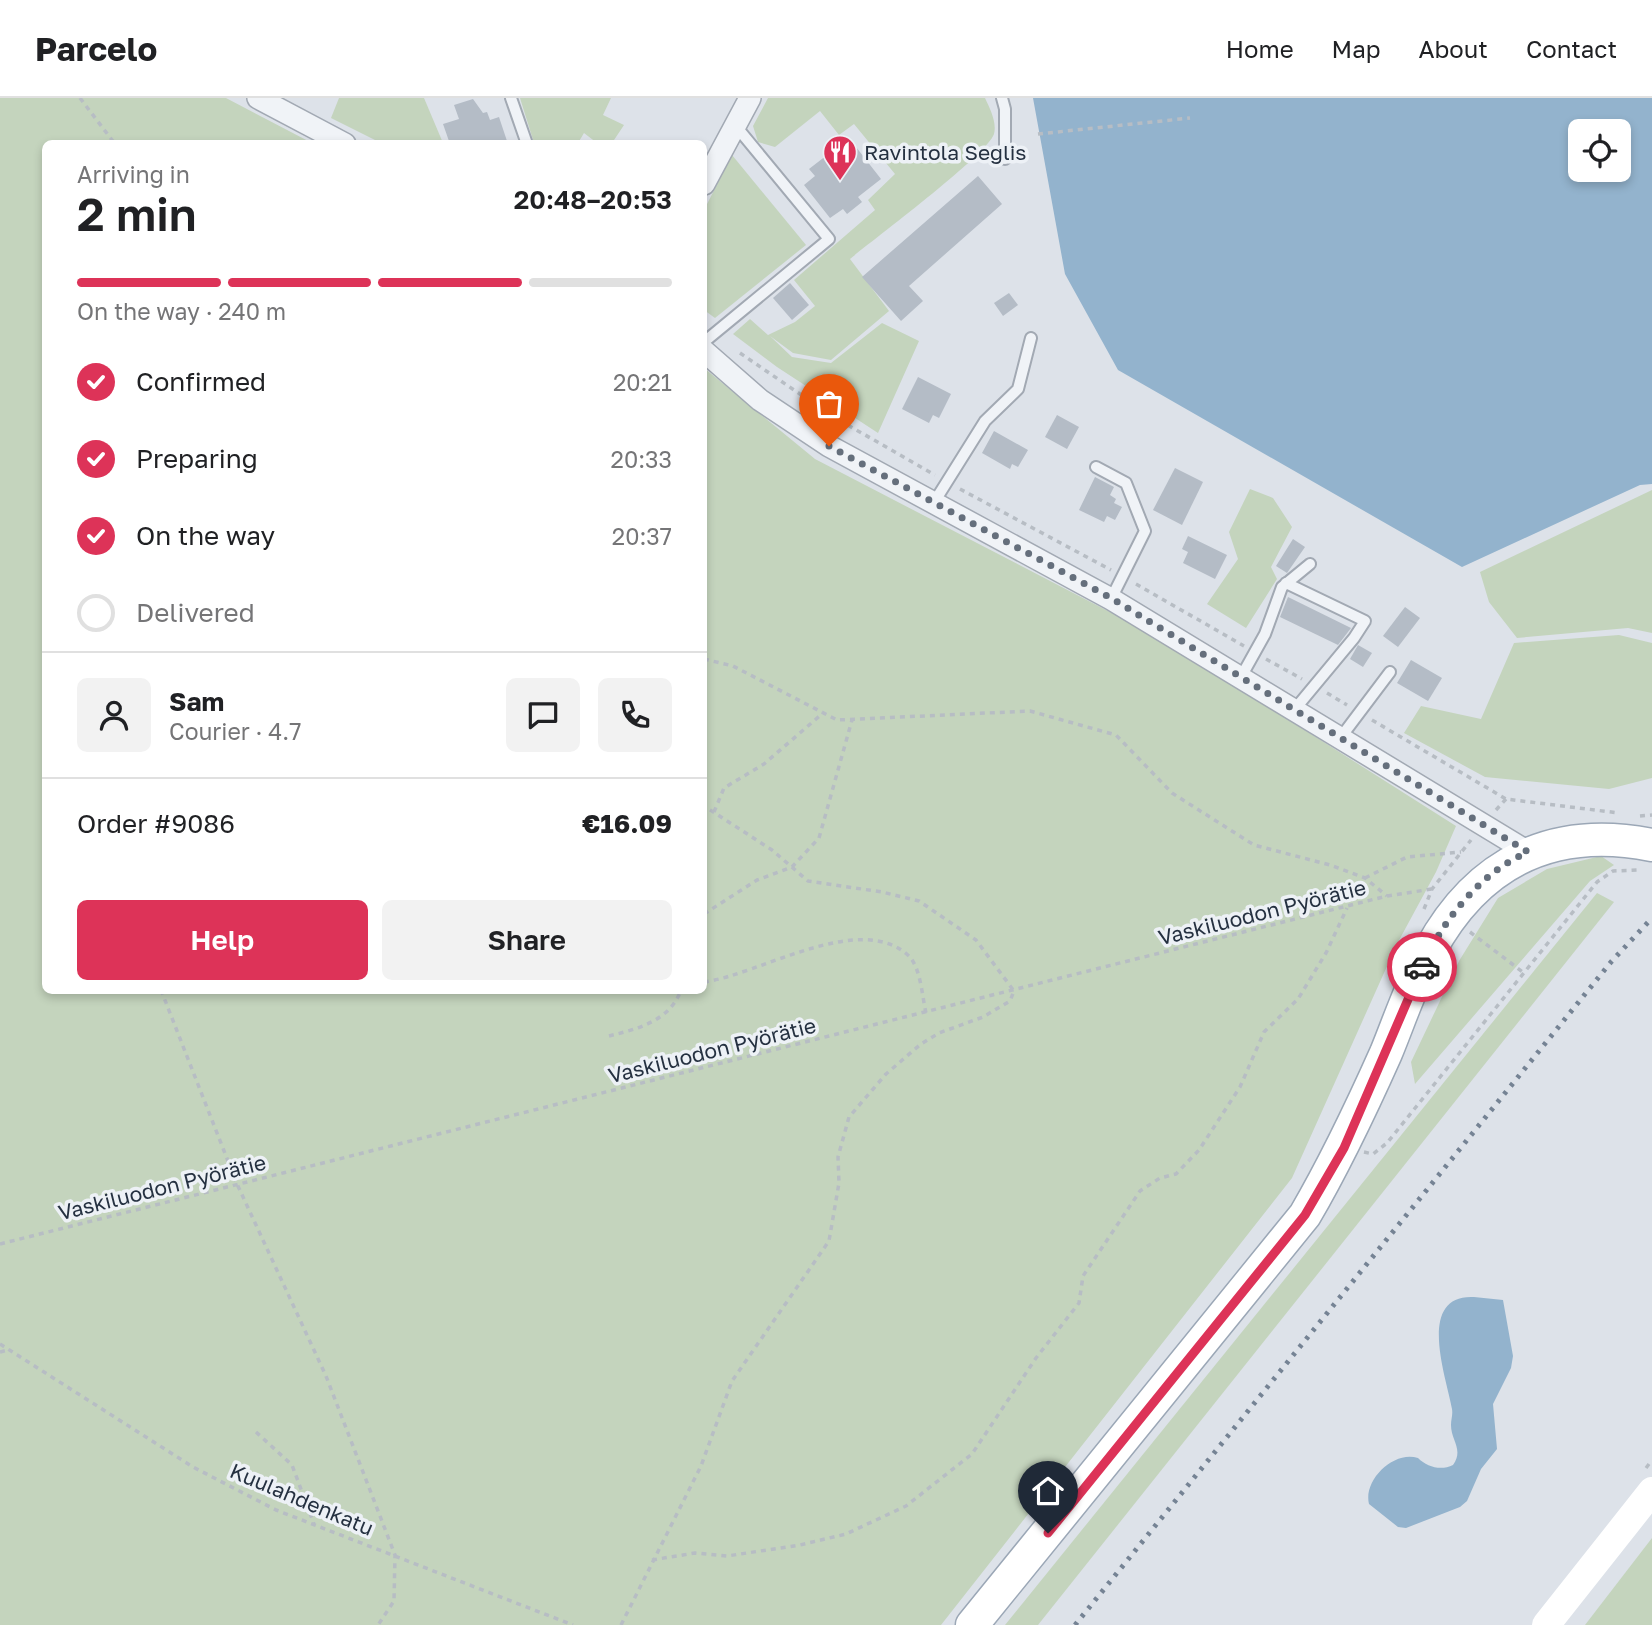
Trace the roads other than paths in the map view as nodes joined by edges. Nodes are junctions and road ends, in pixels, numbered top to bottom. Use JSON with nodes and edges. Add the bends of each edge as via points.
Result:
{"nodes":[{"id":1,"x":258,"y":98,"type":"edge"},
{"id":2,"x":511,"y":98,"type":"edge"},
{"id":3,"x":750,"y":98,"type":"edge"},
{"id":4,"x":1002,"y":98,"type":"edge"},
{"id":5,"x":735,"y":125,"type":"junction"},
{"id":6,"x":337,"y":140,"type":"edge"},
{"id":7,"x":526,"y":140,"type":"edge"},
{"id":8,"x":1005,"y":159,"type":"dead end"},
{"id":9,"x":707,"y":178,"type":"edge"},
{"id":10,"x":1031,"y":338,"type":"dead end"},
{"id":11,"x":707,"y":342,"type":"edge"},
{"id":12,"x":707,"y":344,"type":"edge"},
{"id":13,"x":1096,"y":467,"type":"dead end"},
{"id":14,"x":933,"y":504,"type":"junction"},
{"id":15,"x":1310,"y":564,"type":"dead end"},
{"id":16,"x":1286,"y":583,"type":"junction"},
{"id":17,"x":1111,"y":598,"type":"junction"},
{"id":18,"x":1390,"y":672,"type":"dead end"},
{"id":19,"x":1241,"y":677,"type":"junction"},
{"id":20,"x":1295,"y":709,"type":"junction"},
{"id":21,"x":1341,"y":737,"type":"junction"},
{"id":22,"x":1528,"y":852,"type":"junction"},
{"id":23,"x":1647,"y":857,"type":"edge"},
{"id":24,"x":1652,"y":1491,"type":"edge"},
{"id":25,"x":972,"y":1625,"type":"edge"},
{"id":26,"x":1546,"y":1625,"type":"edge"}],
"edges":[{"from":1,"to":6,"type":"street"},
{"from":2,"to":7,"type":"lane"},
{"from":3,"to":5,"type":"street"},
{"from":4,"to":8,"type":"lane"},
{"from":5,"to":9,"type":"street"},
{"from":5,"to":11,"type":"lane","via":[[829,239]]},
{"from":10,"to":14,"type":"lane","via":[[1018,389],[985,421]]},
{"from":12,"to":14,"type":"street","via":[[760,400],[829,446]]},
{"from":13,"to":17,"type":"lane","via":[[1126,484],[1145,531]]},
{"from":14,"to":17,"type":"street"},
{"from":15,"to":16,"type":"lane"},
{"from":16,"to":19,"type":"lane"},
{"from":16,"to":20,"type":"lane","via":[[1365,621]]},
{"from":17,"to":19,"type":"street"},
{"from":18,"to":21,"type":"lane"},
{"from":19,"to":20,"type":"street"},
{"from":20,"to":21,"type":"street"},
{"from":21,"to":22,"type":"street"},
{"from":22,"to":23,"type":"main road","via":[[1566,841],[1608,840]]},
{"from":22,"to":25,"type":"main road","via":[[1437,917],[1430,950],[1344,1148],[1305,1215]]},
{"from":24,"to":26,"type":"main road"}]}
